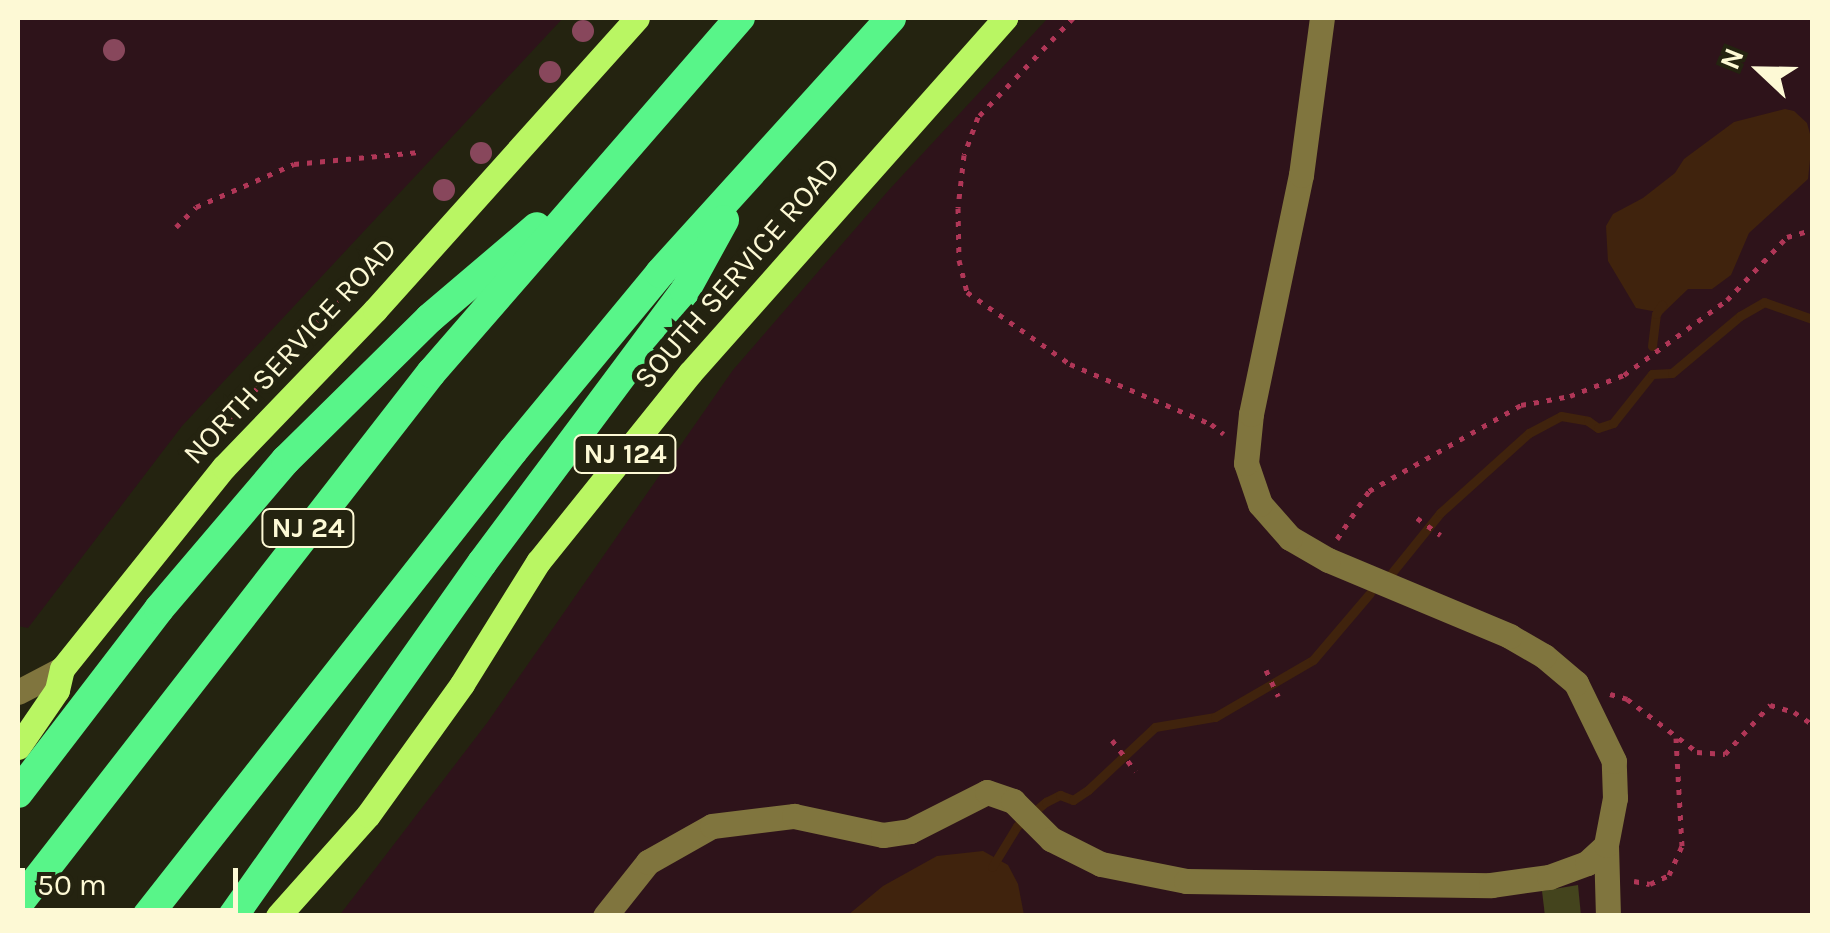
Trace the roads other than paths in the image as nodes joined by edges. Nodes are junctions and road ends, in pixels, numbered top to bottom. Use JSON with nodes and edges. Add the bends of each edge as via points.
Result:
{"nodes":[{"id":1,"x":637,"y":18,"type":"edge"},
{"id":2,"x":740,"y":18,"type":"edge"},
{"id":3,"x":891,"y":18,"type":"edge"},
{"id":4,"x":1005,"y":18,"type":"edge"},
{"id":5,"x":1322,"y":18,"type":"edge"},
{"id":6,"x":612,"y":164,"type":"junction"},
{"id":7,"x":745,"y":181,"type":"junction"},
{"id":8,"x":62,"y":669,"type":"junction"},
{"id":9,"x":18,"y":692,"type":"edge"},
{"id":10,"x":18,"y":747,"type":"edge"},
{"id":11,"x":18,"y":793,"type":"edge"},
{"id":12,"x":1606,"y":845,"type":"junction"},
{"id":13,"x":18,"y":904,"type":"edge"},
{"id":14,"x":147,"y":916,"type":"edge"},
{"id":15,"x":233,"y":916,"type":"edge"},
{"id":16,"x":278,"y":916,"type":"edge"},
{"id":17,"x":605,"y":916,"type":"edge"},
{"id":18,"x":1608,"y":916,"type":"edge"}],
"edges":[{"from":1,"to":8,"type":"main road","name":"NORTH SERVICE ROAD","via":[[224,467]]},
{"from":2,"to":6,"type":"highway","number":"NJ 24"},
{"from":3,"to":7,"type":"highway"},
{"from":4,"to":16,"type":"main road","name":"SOUTH SERVICE ROAD","number":"NJ 124","via":[[655,417],[538,562],[368,815]]},
{"from":5,"to":12,"type":"street","via":[[1301,176],[1246,464],[1260,504],[1290,538],[1510,636],[1576,684],[1614,760]]},
{"from":6,"to":11,"type":"highway","via":[[430,318],[286,460],[159,609]]},
{"from":6,"to":13,"type":"highway","number":"NJ 24","via":[[345,480]]},
{"from":7,"to":14,"type":"highway","via":[[513,450]]},
{"from":7,"to":15,"type":"highway","via":[[686,290],[482,563]]},
{"from":8,"to":9,"type":"street"},
{"from":8,"to":10,"type":"main road","name":"NORTH SERVICE ROAD","via":[[57,690]]},
{"from":12,"to":17,"type":"street","via":[[1587,863],[1549,877],[1491,885],[1186,881],[1101,864],[1051,839],[1020,808],[987,792],[910,831],[883,834],[794,816],[712,826],[648,862]]},
{"from":12,"to":18,"type":"street"}]}
